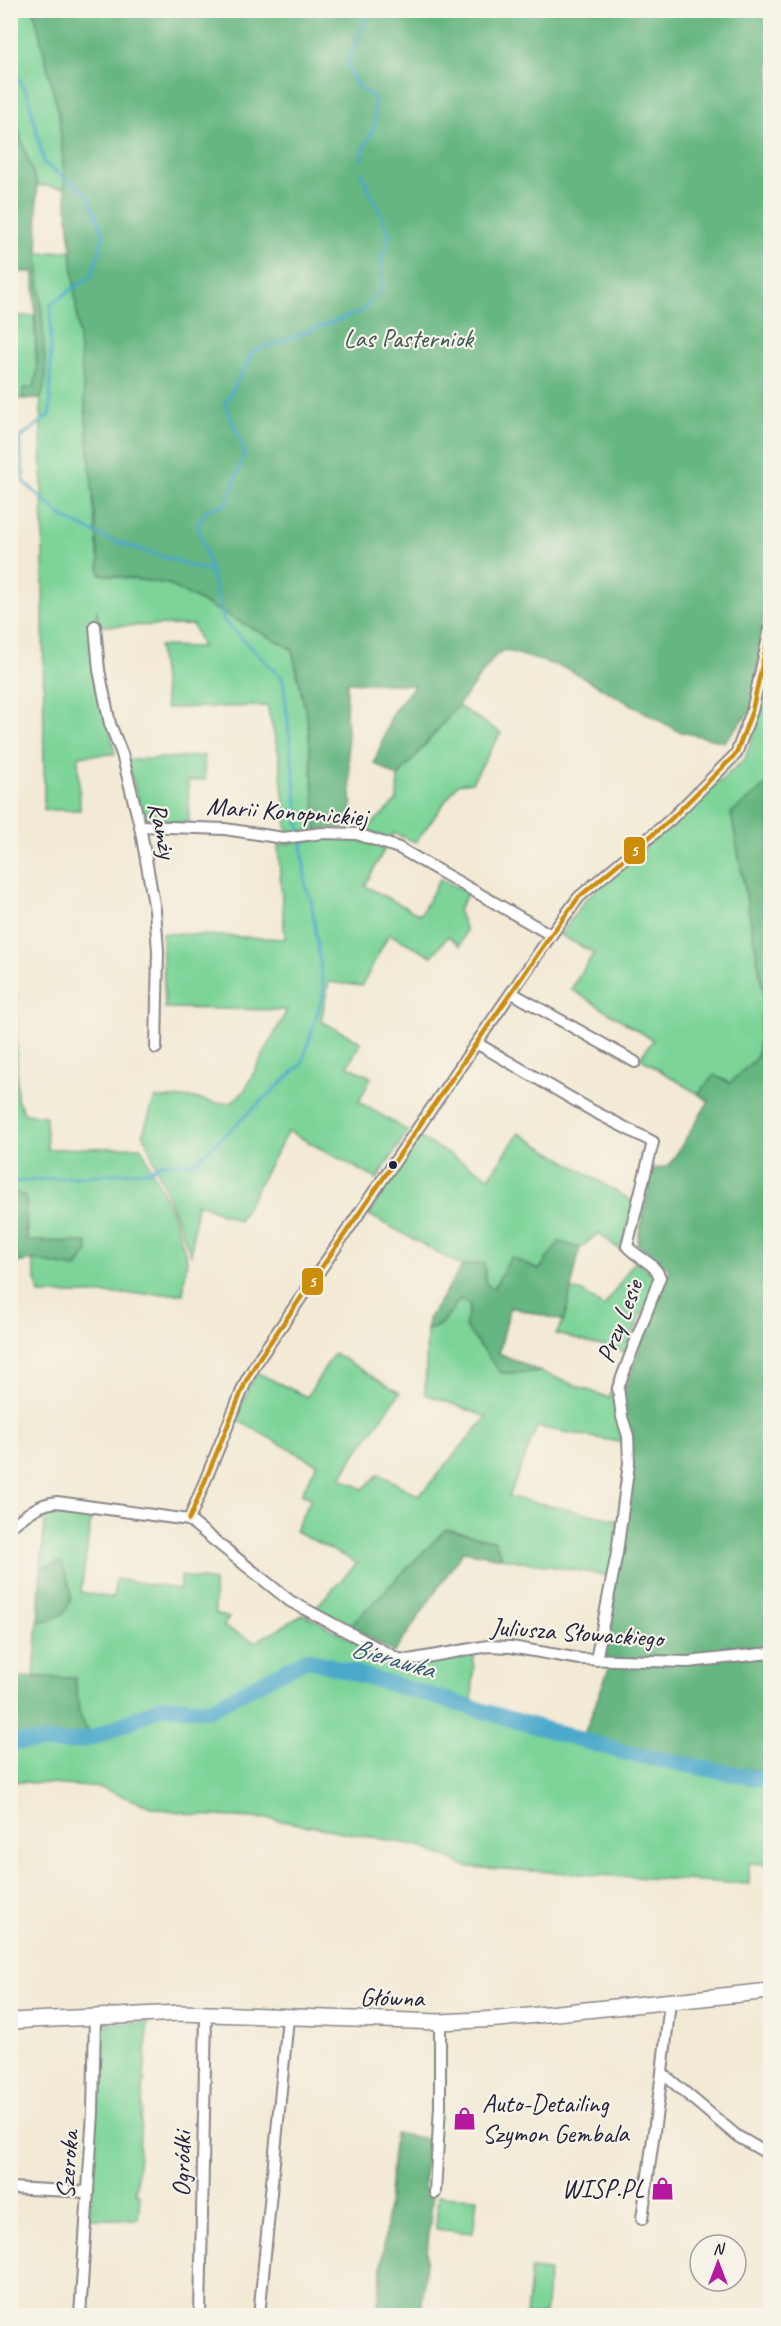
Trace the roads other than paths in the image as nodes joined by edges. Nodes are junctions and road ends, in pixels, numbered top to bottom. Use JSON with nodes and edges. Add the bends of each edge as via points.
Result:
{"nodes":[{"id":1,"x":95,"y":626,"type":"dead end"},
{"id":2,"x":771,"y":629,"type":"edge"},
{"id":3,"x":140,"y":826,"type":"junction"},
{"id":4,"x":551,"y":935,"type":"junction"},
{"id":5,"x":512,"y":993,"type":"junction"},
{"id":6,"x":477,"y":1044,"type":"junction"},
{"id":7,"x":156,"y":1048,"type":"dead end"},
{"id":8,"x":635,"y":1062,"type":"dead end"},
{"id":9,"x":189,"y":1520,"type":"junction"},
{"id":10,"x":10,"y":1527,"type":"edge"},
{"id":11,"x":771,"y":1653,"type":"edge"},
{"id":12,"x":596,"y":1660,"type":"junction"},
{"id":13,"x":771,"y":1991,"type":"edge"},
{"id":14,"x":670,"y":2002,"type":"junction"},
{"id":15,"x":207,"y":2014,"type":"junction"},
{"id":16,"x":95,"y":2017,"type":"junction"},
{"id":17,"x":288,"y":2018,"type":"junction"},
{"id":18,"x":10,"y":2021,"type":"edge"},
{"id":19,"x":440,"y":2022,"type":"junction"},
{"id":20,"x":662,"y":2073,"type":"junction"},
{"id":21,"x":771,"y":2155,"type":"edge"},
{"id":22,"x":10,"y":2188,"type":"edge"},
{"id":23,"x":88,"y":2192,"type":"junction"},
{"id":24,"x":435,"y":2193,"type":"dead end"},
{"id":25,"x":642,"y":2219,"type":"dead end"},
{"id":26,"x":80,"y":2316,"type":"edge"},
{"id":27,"x":200,"y":2316,"type":"edge"},
{"id":28,"x":259,"y":2316,"type":"edge"}],
"edges":[{"from":1,"to":3,"type":"street","name":"Ramży","via":[[110,724],[122,754]]},
{"from":2,"to":4,"type":"street","via":[[752,711],[736,754],[670,820],[579,897]]},
{"from":3,"to":4,"type":"street","name":"Marii Konopnickiej","via":[[225,829],[283,838],[323,833],[378,839]]},
{"from":3,"to":7,"type":"street","name":"Ramży","via":[[158,951]]},
{"from":4,"to":5,"type":"street"},
{"from":5,"to":6,"type":"street"},
{"from":5,"to":8,"type":"street"},
{"from":6,"to":9,"type":"street","via":[[246,1381]]},
{"from":6,"to":12,"type":"street","name":"Przy Lesie","via":[[652,1142],[627,1246],[634,1255],[657,1268],[660,1277],[618,1388],[628,1436],[629,1464]]},
{"from":9,"to":10,"type":"street","via":[[71,1502],[45,1503]]},
{"from":9,"to":12,"type":"street","name":"Juliusza Słowackiego","via":[[290,1601],[398,1659],[488,1646]]},
{"from":11,"to":12,"type":"street","name":"Juliusza Słowackiego","via":[[688,1662]]},
{"from":13,"to":14,"type":"main road","name":"Główna"},
{"from":14,"to":19,"type":"main road","name":"Główna"},
{"from":14,"to":20,"type":"street"},
{"from":15,"to":16,"type":"main road","name":"Główna"},
{"from":15,"to":17,"type":"main road","name":"Główna"},
{"from":15,"to":27,"type":"street","name":"Ogródki"},
{"from":16,"to":18,"type":"main road","name":"Główna"},
{"from":16,"to":23,"type":"street","name":"Szeroka"},
{"from":17,"to":19,"type":"main road","name":"Główna"},
{"from":17,"to":28,"type":"street"},
{"from":19,"to":24,"type":"street","via":[[441,2106]]},
{"from":20,"to":21,"type":"street","via":[[737,2136]]},
{"from":20,"to":25,"type":"street"},
{"from":22,"to":23,"type":"street"},
{"from":23,"to":26,"type":"street","name":"Szeroka"}]}
